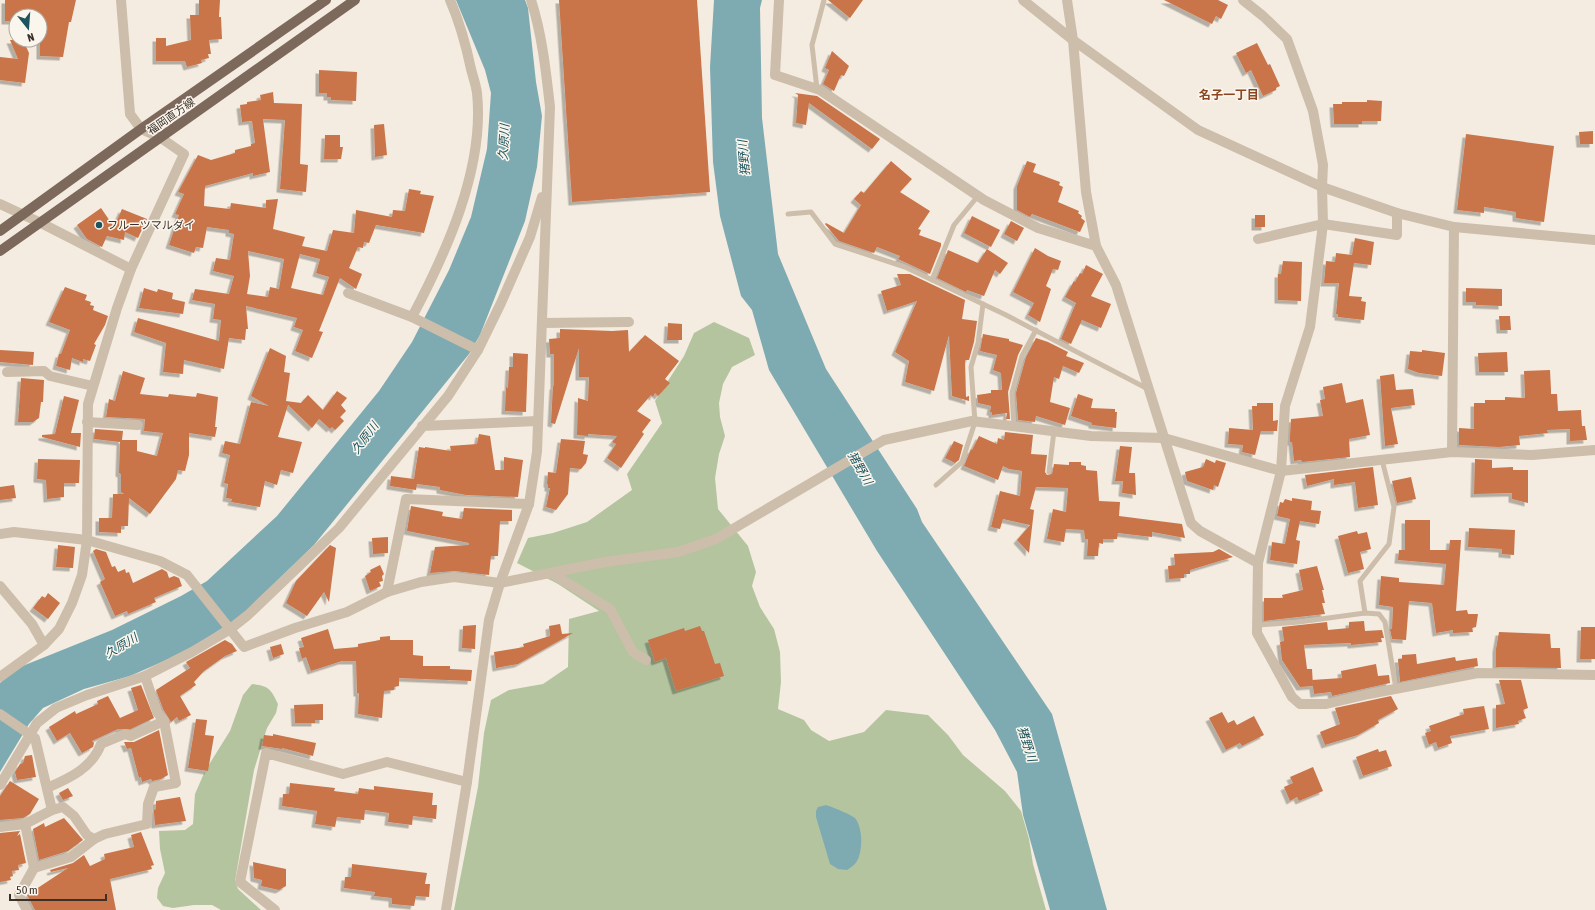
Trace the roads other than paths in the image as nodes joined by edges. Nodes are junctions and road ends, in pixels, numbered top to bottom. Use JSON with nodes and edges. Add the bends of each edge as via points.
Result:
{"nodes":[{"id":1,"x":121,"y":0,"type":"edge"},
{"id":2,"x":326,"y":0,"type":"edge"},
{"id":3,"x":355,"y":0,"type":"edge"},
{"id":4,"x":450,"y":0,"type":"edge"},
{"id":5,"x":531,"y":0,"type":"edge"},
{"id":6,"x":780,"y":0,"type":"edge"},
{"id":7,"x":824,"y":0,"type":"edge"},
{"id":8,"x":1023,"y":0,"type":"edge"},
{"id":9,"x":1068,"y":0,"type":"edge"},
{"id":10,"x":1243,"y":0,"type":"edge"},
{"id":11,"x":1073,"y":40,"type":"junction"},
{"id":12,"x":817,"y":89,"type":"junction"},
{"id":13,"x":141,"y":129,"type":"junction"},
{"id":14,"x":161,"y":138,"type":"junction"},
{"id":15,"x":546,"y":184,"type":"junction"},
{"id":16,"x":1322,"y":187,"type":"junction"},
{"id":17,"x":978,"y":196,"type":"junction"},
{"id":18,"x":0,"y":204,"type":"edge"},
{"id":19,"x":1397,"y":213,"type":"junction"},
{"id":20,"x":23,"y":214,"type":"junction"},
{"id":21,"x":788,"y":214,"type":"dead end"},
{"id":22,"x":41,"y":223,"type":"junction"},
{"id":23,"x":1322,"y":224,"type":"junction"},
{"id":24,"x":1454,"y":227,"type":"junction"},
{"id":25,"x":0,"y":231,"type":"edge"},
{"id":26,"x":1258,"y":239,"type":"dead end"},
{"id":27,"x":1595,"y":240,"type":"edge"},
{"id":28,"x":1096,"y":246,"type":"junction"},
{"id":29,"x":0,"y":251,"type":"edge"},
{"id":30,"x":131,"y":269,"type":"junction"},
{"id":31,"x":932,"y":280,"type":"junction"},
{"id":32,"x":348,"y":293,"type":"dead end"},
{"id":33,"x":983,"y":304,"type":"junction"},
{"id":34,"x":412,"y":317,"type":"junction"},
{"id":35,"x":629,"y":322,"type":"dead end"},
{"id":36,"x":542,"y":323,"type":"junction"},
{"id":37,"x":1036,"y":330,"type":"junction"},
{"id":38,"x":478,"y":350,"type":"junction"},
{"id":39,"x":7,"y":372,"type":"dead end"},
{"id":40,"x":93,"y":386,"type":"junction"},
{"id":41,"x":1150,"y":390,"type":"junction"},
{"id":42,"x":538,"y":421,"type":"junction"},
{"id":43,"x":87,"y":422,"type":"junction"},
{"id":44,"x":975,"y":422,"type":"junction"},
{"id":45,"x":138,"y":425,"type":"dead end"},
{"id":46,"x":422,"y":426,"type":"junction"},
{"id":47,"x":1014,"y":427,"type":"junction"},
{"id":48,"x":1054,"y":431,"type":"junction"},
{"id":49,"x":1164,"y":438,"type":"junction"},
{"id":50,"x":1595,"y":450,"type":"edge"},
{"id":51,"x":1452,"y":452,"type":"junction"},
{"id":52,"x":1382,"y":460,"type":"junction"},
{"id":53,"x":1281,"y":471,"type":"junction"},
{"id":54,"x":1049,"y":472,"type":"dead end"},
{"id":55,"x":936,"y":485,"type":"dead end"},
{"id":56,"x":529,"y":504,"type":"junction"},
{"id":57,"x":0,"y":534,"type":"edge"},
{"id":58,"x":87,"y":540,"type":"junction"},
{"id":59,"x":1258,"y":564,"type":"junction"},
{"id":60,"x":551,"y":573,"type":"junction"},
{"id":61,"x":500,"y":583,"type":"junction"},
{"id":62,"x":0,"y":586,"type":"edge"},
{"id":63,"x":387,"y":592,"type":"junction"},
{"id":64,"x":1365,"y":613,"type":"junction"},
{"id":65,"x":1258,"y":625,"type":"junction"},
{"id":66,"x":230,"y":630,"type":"junction"},
{"id":67,"x":44,"y":646,"type":"junction"},
{"id":68,"x":646,"y":660,"type":"dead end"},
{"id":69,"x":1595,"y":675,"type":"edge"},
{"id":70,"x":145,"y":676,"type":"junction"},
{"id":71,"x":0,"y":677,"type":"edge"},
{"id":72,"x":1396,"y":689,"type":"junction"},
{"id":73,"x":0,"y":714,"type":"edge"},
{"id":74,"x":164,"y":721,"type":"junction"},
{"id":75,"x":30,"y":734,"type":"junction"},
{"id":76,"x":467,"y":782,"type":"junction"},
{"id":77,"x":0,"y":785,"type":"edge"},
{"id":78,"x":47,"y":788,"type":"junction"},
{"id":79,"x":52,"y":810,"type":"junction"},
{"id":80,"x":25,"y":824,"type":"junction"},
{"id":81,"x":0,"y":827,"type":"edge"},
{"id":82,"x":94,"y":839,"type":"junction"},
{"id":83,"x":34,"y":868,"type":"junction"},
{"id":84,"x":27,"y":910,"type":"edge"},
{"id":85,"x":275,"y":910,"type":"edge"},
{"id":86,"x":446,"y":910,"type":"edge"}],
"edges":[{"from":1,"to":13,"type":"street","via":[[130,114]]},
{"from":2,"to":13,"type":"main road","name":"福岡直方線"},
{"from":3,"to":14,"type":"main road","name":"福岡直方線"},
{"from":4,"to":34,"type":"street","via":[[460,23],[477,93],[476,137],[464,201],[446,248]]},
{"from":5,"to":15,"type":"street","via":[[546,71],[550,107]]},
{"from":6,"to":12,"type":"street","via":[[775,75]]},
{"from":7,"to":12,"type":"lane","via":[[812,45]]},
{"from":8,"to":11,"type":"street"},
{"from":9,"to":11,"type":"street"},
{"from":10,"to":16,"type":"street","via":[[1287,39],[1313,111],[1323,165]]},
{"from":11,"to":16,"type":"street","via":[[1198,130]]},
{"from":11,"to":28,"type":"street","via":[[1086,192]]},
{"from":12,"to":17,"type":"street"},
{"from":13,"to":14,"type":"street"},
{"from":13,"to":20,"type":"main road","name":"福岡直方線"},
{"from":14,"to":22,"type":"main road","name":"福岡直方線"},
{"from":14,"to":30,"type":"street","via":[[184,154]]},
{"from":15,"to":36,"type":"street"},
{"from":15,"to":38,"type":"street","via":[[530,237]]},
{"from":16,"to":19,"type":"street"},
{"from":16,"to":23,"type":"street"},
{"from":17,"to":28,"type":"street","via":[[1038,228]]},
{"from":17,"to":31,"type":"lane","via":[[954,225]]},
{"from":18,"to":20,"type":"street"},
{"from":19,"to":23,"type":"street","via":[[1397,234]]},
{"from":19,"to":24,"type":"street"},
{"from":20,"to":22,"type":"street"},
{"from":20,"to":25,"type":"main road","name":"福岡直方線"},
{"from":21,"to":31,"type":"lane","via":[[811,212],[834,244],[905,267]]},
{"from":22,"to":29,"type":"main road","name":"福岡直方線"},
{"from":22,"to":30,"type":"street"},
{"from":23,"to":26,"type":"street"},
{"from":23,"to":53,"type":"street","via":[[1310,327],[1284,406]]},
{"from":24,"to":27,"type":"street"},
{"from":24,"to":51,"type":"street"},
{"from":28,"to":41,"type":"street","via":[[1116,285]]},
{"from":30,"to":40,"type":"street"},
{"from":31,"to":33,"type":"lane"},
{"from":32,"to":34,"type":"street"},
{"from":33,"to":37,"type":"lane"},
{"from":33,"to":44,"type":"lane","via":[[978,343],[971,367]]},
{"from":34,"to":38,"type":"street"},
{"from":35,"to":36,"type":"street"},
{"from":36,"to":42,"type":"street"},
{"from":37,"to":41,"type":"lane"},
{"from":37,"to":47,"type":"lane","via":[[1022,356],[1012,393]]},
{"from":38,"to":46,"type":"street","via":[[448,396]]},
{"from":39,"to":40,"type":"street","via":[[44,371],[50,376]]},
{"from":40,"to":43,"type":"street"},
{"from":41,"to":49,"type":"street"},
{"from":42,"to":46,"type":"street"},
{"from":42,"to":56,"type":"street","via":[[537,452]]},
{"from":43,"to":45,"type":"street"},
{"from":43,"to":58,"type":"street"},
{"from":44,"to":47,"type":"street"},
{"from":44,"to":55,"type":"lane","via":[[962,462]]},
{"from":44,"to":60,"type":"street","via":[[884,440],[716,539],[678,552],[605,562]]},
{"from":46,"to":66,"type":"street","via":[[339,528]]},
{"from":47,"to":48,"type":"street"},
{"from":48,"to":49,"type":"street","via":[[1091,436]]},
{"from":48,"to":54,"type":"lane"},
{"from":49,"to":53,"type":"street"},
{"from":49,"to":59,"type":"street","via":[[1191,523],[1200,531]]},
{"from":50,"to":51,"type":"street","via":[[1532,455]]},
{"from":51,"to":52,"type":"street"},
{"from":52,"to":53,"type":"street"},
{"from":52,"to":64,"type":"lane","via":[[1394,507],[1389,544],[1360,581]]},
{"from":53,"to":59,"type":"street"},
{"from":56,"to":61,"type":"street"},
{"from":56,"to":63,"type":"street","via":[[406,499]]},
{"from":57,"to":58,"type":"street","via":[[14,532]]},
{"from":58,"to":66,"type":"street","via":[[160,561],[187,575]]},
{"from":58,"to":67,"type":"street","via":[[82,575],[72,603],[59,630]]},
{"from":59,"to":65,"type":"street"},
{"from":60,"to":61,"type":"street"},
{"from":60,"to":68,"type":"street","via":[[610,609],[633,652]]},
{"from":61,"to":63,"type":"street","via":[[454,577],[421,582]]},
{"from":61,"to":76,"type":"street","via":[[489,620]]},
{"from":62,"to":67,"type":"street","via":[[32,624]]},
{"from":63,"to":66,"type":"street","via":[[347,612],[244,647]]},
{"from":64,"to":65,"type":"lane"},
{"from":64,"to":72,"type":"lane","via":[[1379,614],[1385,622]]},
{"from":65,"to":72,"type":"street","via":[[1258,633],[1292,697],[1300,704],[1326,704]]},
{"from":66,"to":70,"type":"street"},
{"from":67,"to":71,"type":"street"},
{"from":69,"to":72,"type":"street","via":[[1478,674]]},
{"from":70,"to":74,"type":"street","via":[[157,712]]},
{"from":70,"to":75,"type":"street","via":[[56,708],[37,723]]},
{"from":73,"to":75,"type":"street"},
{"from":74,"to":78,"type":"street","via":[[131,736],[125,734],[101,744],[86,767]]},
{"from":74,"to":82,"type":"street","via":[[176,783],[154,787],[148,804],[147,824]]},
{"from":75,"to":77,"type":"street"},
{"from":75,"to":78,"type":"street","via":[[36,738]]},
{"from":76,"to":85,"type":"street","via":[[387,762],[343,774],[266,754],[240,882]]},
{"from":76,"to":86,"type":"street"},
{"from":78,"to":79,"type":"street"},
{"from":79,"to":80,"type":"street"},
{"from":79,"to":82,"type":"street","via":[[63,807],[74,816],[87,836]]},
{"from":80,"to":81,"type":"street"},
{"from":80,"to":83,"type":"street"},
{"from":82,"to":83,"type":"street","via":[[71,857]]},
{"from":83,"to":84,"type":"street","via":[[19,895]]}]}
